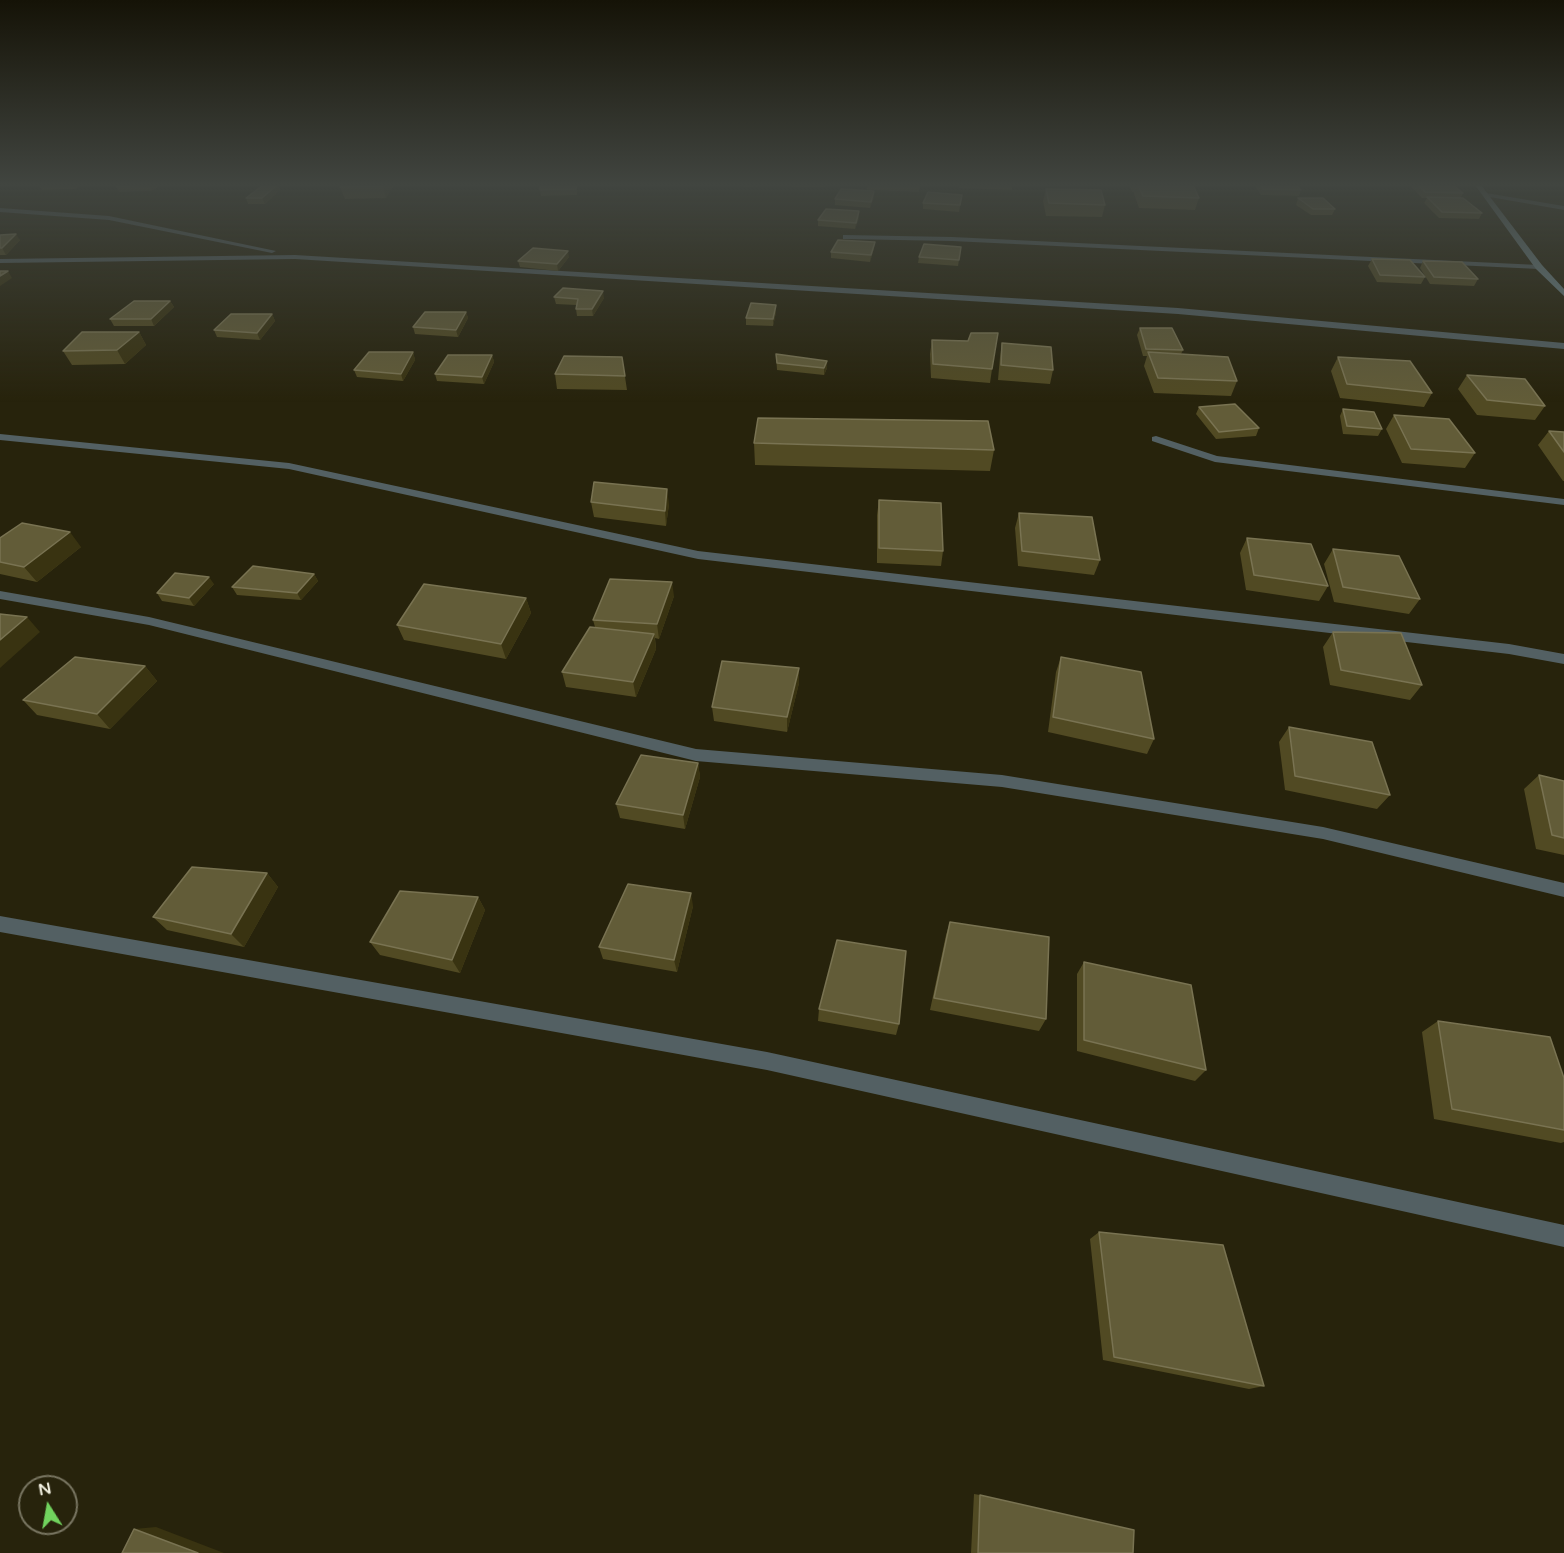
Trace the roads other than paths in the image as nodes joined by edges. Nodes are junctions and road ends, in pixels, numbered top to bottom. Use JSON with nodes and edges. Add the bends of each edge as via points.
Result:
{"nodes":[{"id":1,"x":261,"y":257,"type":"edge"},
{"id":2,"x":303,"y":257,"type":"edge"},
{"id":3,"x":1339,"y":257,"type":"edge"},
{"id":4,"x":1532,"y":257,"type":"edge"},
{"id":5,"x":0,"y":261,"type":"edge"},
{"id":6,"x":1539,"y":267,"type":"junction"},
{"id":7,"x":1564,"y":294,"type":"edge"},
{"id":8,"x":1564,"y":346,"type":"edge"},
{"id":9,"x":0,"y":437,"type":"edge"},
{"id":10,"x":1156,"y":439,"type":"dead end"},
{"id":11,"x":1564,"y":502,"type":"edge"},
{"id":12,"x":0,"y":595,"type":"edge"},
{"id":13,"x":1564,"y":659,"type":"edge"},
{"id":14,"x":1564,"y":890,"type":"edge"},
{"id":15,"x":0,"y":924,"type":"edge"},
{"id":16,"x":1564,"y":1236,"type":"edge"}],
"edges":[{"from":1,"to":5,"type":"street"},
{"from":2,"to":8,"type":"street","via":[[1178,311]]},
{"from":3,"to":6,"type":"street"},
{"from":4,"to":6,"type":"street"},
{"from":6,"to":7,"type":"street"},
{"from":9,"to":13,"type":"street","via":[[289,466],[698,555],[1509,649]]},
{"from":10,"to":11,"type":"street","via":[[1215,459]]},
{"from":12,"to":14,"type":"street","via":[[149,621],[696,755],[1002,782],[1323,833]]},
{"from":15,"to":16,"type":"street","via":[[767,1061]]}]}
